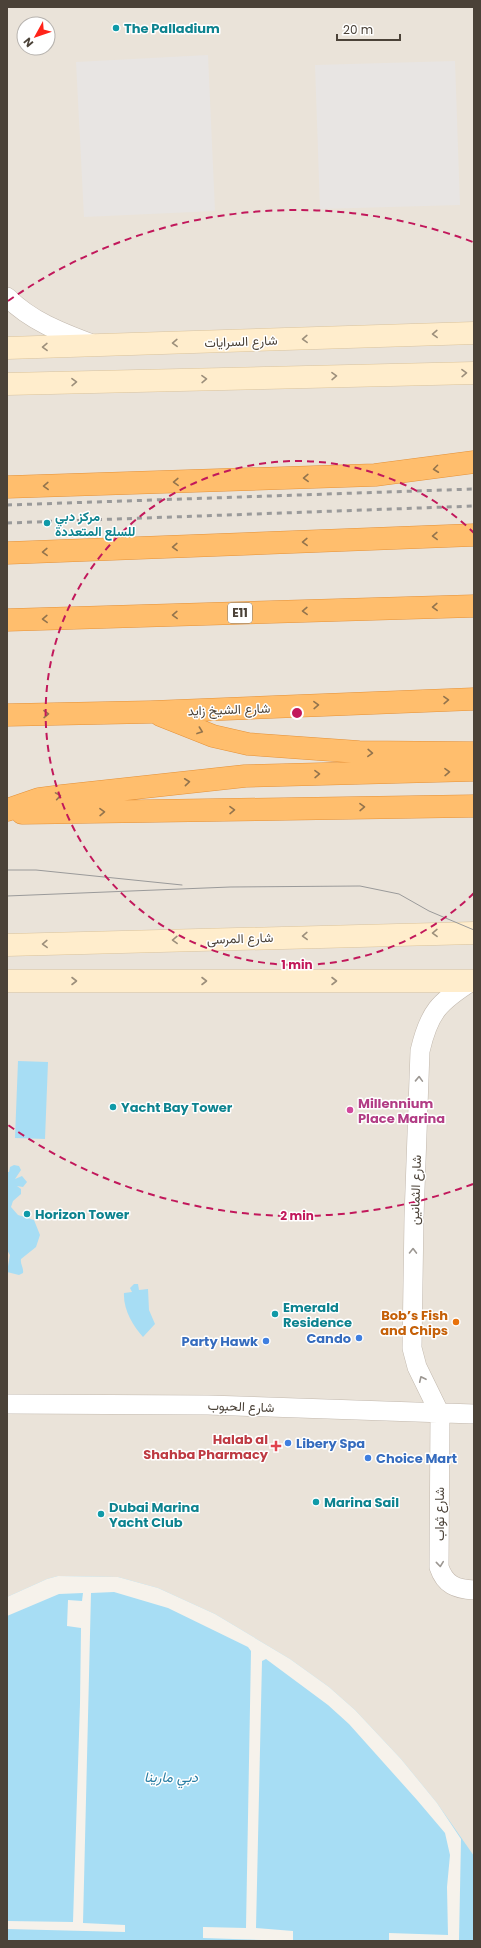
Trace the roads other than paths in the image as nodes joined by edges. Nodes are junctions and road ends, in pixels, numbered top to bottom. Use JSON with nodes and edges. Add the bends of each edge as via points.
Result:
{"nodes":[{"id":1,"x":7,"y":297,"type":"edge"},
{"id":2,"x":474,"y":333,"type":"edge"},
{"id":3,"x":95,"y":345,"type":"junction"},
{"id":4,"x":7,"y":348,"type":"edge"},
{"id":5,"x":474,"y":373,"type":"edge"},
{"id":6,"x":7,"y":384,"type":"edge"},
{"id":7,"x":474,"y":462,"type":"edge"},
{"id":8,"x":7,"y":487,"type":"edge"},
{"id":9,"x":474,"y":535,"type":"edge"},
{"id":10,"x":7,"y":553,"type":"edge"},
{"id":11,"x":474,"y":606,"type":"edge"},
{"id":12,"x":7,"y":620,"type":"edge"},
{"id":13,"x":474,"y":699,"type":"edge"},
{"id":14,"x":151,"y":712,"type":"junction"},
{"id":15,"x":7,"y":715,"type":"edge"},
{"id":16,"x":474,"y":753,"type":"edge"},
{"id":17,"x":474,"y":770,"type":"edge"},
{"id":18,"x":474,"y":806,"type":"edge"},
{"id":19,"x":7,"y":810,"type":"edge"},
{"id":20,"x":7,"y":814,"type":"edge"},
{"id":21,"x":474,"y":933,"type":"edge"},
{"id":22,"x":7,"y":945,"type":"edge"},
{"id":23,"x":7,"y":981,"type":"edge"},
{"id":24,"x":473,"y":981,"type":"edge"},
{"id":25,"x":7,"y":1404,"type":"edge"},
{"id":26,"x":440,"y":1414,"type":"junction"},
{"id":27,"x":474,"y":1414,"type":"edge"},
{"id":28,"x":474,"y":1590,"type":"edge"}],
"edges":[{"from":1,"to":3,"type":"street","via":[[37,321],[58,332]]},
{"from":2,"to":3,"type":"main road","name":"شارع السرايات","one_way":true},
{"from":3,"to":4,"type":"main road","name":"شارع السرايات","one_way":true},
{"from":6,"to":5,"type":"main road","one_way":true},
{"from":7,"to":8,"type":"highway","one_way":true,"via":[[368,476]]},
{"from":9,"to":10,"type":"highway","one_way":true},
{"from":11,"to":12,"type":"highway","number":"E11","one_way":true},
{"from":14,"to":13,"type":"highway","name":"شارع الشيخ زايد","one_way":true},
{"from":15,"to":14,"type":"highway","name":"شارع الشيخ زايد","one_way":true},
{"from":14,"to":16,"type":"highway","one_way":true,"via":[[213,736],[248,744],[359,752]]},
{"from":19,"to":17,"type":"highway","one_way":true,"via":[[62,796],[245,776]]},
{"from":20,"to":18,"type":"highway","one_way":true},
{"from":21,"to":22,"type":"main road","name":"شارع المرسى","one_way":true},
{"from":23,"to":24,"type":"main road","one_way":true},
{"from":26,"to":24,"type":"street","name":"شارع الثمانين","one_way":true,"via":[[416,1367],[412,1348],[420,1051],[425,1027],[438,1007]]},
{"from":25,"to":26,"type":"street","name":"شارع الحبوب","via":[[208,1405]]},
{"from":26,"to":27,"type":"street","name":"شارع الحبوب"},
{"from":26,"to":28,"type":"street","name":"شارع ثواب","one_way":true,"via":[[439,1567],[446,1581],[453,1587]]}]}
